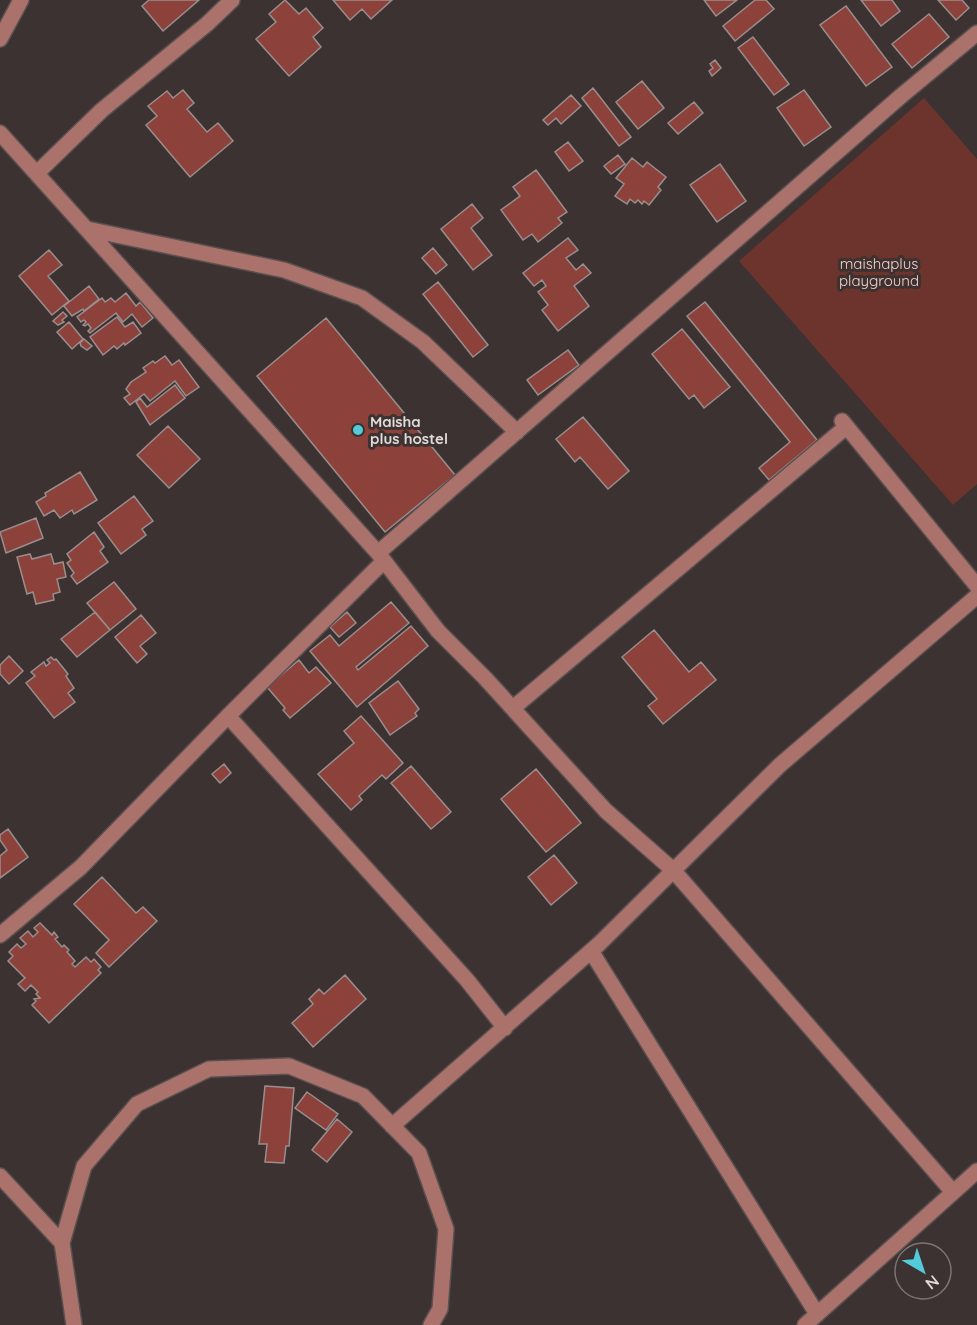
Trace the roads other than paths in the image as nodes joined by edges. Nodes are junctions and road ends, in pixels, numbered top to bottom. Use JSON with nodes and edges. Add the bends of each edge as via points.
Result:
{"nodes":[{"id":1,"x":21,"y":0,"type":"edge"},
{"id":2,"x":232,"y":0,"type":"edge"},
{"id":3,"x":977,"y":33,"type":"edge"},
{"id":4,"x":0,"y":39,"type":"edge"},
{"id":5,"x":0,"y":133,"type":"edge"},
{"id":6,"x":37,"y":173,"type":"junction"},
{"id":7,"x":87,"y":229,"type":"junction"},
{"id":8,"x":517,"y":432,"type":"junction"},
{"id":9,"x":381,"y":557,"type":"junction"},
{"id":10,"x":977,"y":586,"type":"edge"},
{"id":11,"x":977,"y":596,"type":"edge"},
{"id":12,"x":513,"y":708,"type":"junction"},
{"id":13,"x":228,"y":716,"type":"junction"},
{"id":14,"x":674,"y":870,"type":"junction"},
{"id":15,"x":0,"y":935,"type":"edge"},
{"id":16,"x":591,"y":951,"type":"junction"},
{"id":17,"x":506,"y":1028,"type":"junction"},
{"id":18,"x":392,"y":1126,"type":"junction"},
{"id":19,"x":977,"y":1171,"type":"edge"},
{"id":20,"x":0,"y":1176,"type":"edge"},
{"id":21,"x":953,"y":1192,"type":"junction"},
{"id":22,"x":62,"y":1243,"type":"junction"},
{"id":23,"x":818,"y":1314,"type":"junction"},
{"id":24,"x":74,"y":1325,"type":"edge"},
{"id":25,"x":431,"y":1325,"type":"edge"},
{"id":26,"x":805,"y":1325,"type":"edge"}],
"edges":[{"from":1,"to":4,"type":"street"},
{"from":2,"to":6,"type":"street","via":[[102,110]]},
{"from":3,"to":8,"type":"street"},
{"from":5,"to":6,"type":"street"},
{"from":6,"to":7,"type":"street"},
{"from":7,"to":8,"type":"street","via":[[284,270],[362,298],[423,342]]},
{"from":7,"to":9,"type":"street"},
{"from":8,"to":9,"type":"street"},
{"from":9,"to":12,"type":"street","via":[[438,631]]},
{"from":9,"to":13,"type":"street"},
{"from":10,"to":12,"type":"street","via":[[844,424]]},
{"from":11,"to":14,"type":"street","via":[[780,765]]},
{"from":12,"to":14,"type":"street","via":[[606,811]]},
{"from":13,"to":15,"type":"street","via":[[81,867]]},
{"from":13,"to":17,"type":"street"},
{"from":14,"to":16,"type":"street"},
{"from":14,"to":21,"type":"street"},
{"from":16,"to":17,"type":"street"},
{"from":16,"to":23,"type":"street"},
{"from":17,"to":18,"type":"street"},
{"from":18,"to":22,"type":"street","via":[[363,1096],[289,1066],[209,1069],[136,1104],[84,1166]]},
{"from":18,"to":25,"type":"street","via":[[419,1153],[446,1229],[440,1309]]},
{"from":19,"to":21,"type":"street"},
{"from":20,"to":22,"type":"street"},
{"from":21,"to":23,"type":"street"},
{"from":22,"to":24,"type":"street"},
{"from":23,"to":26,"type":"street"}]}
